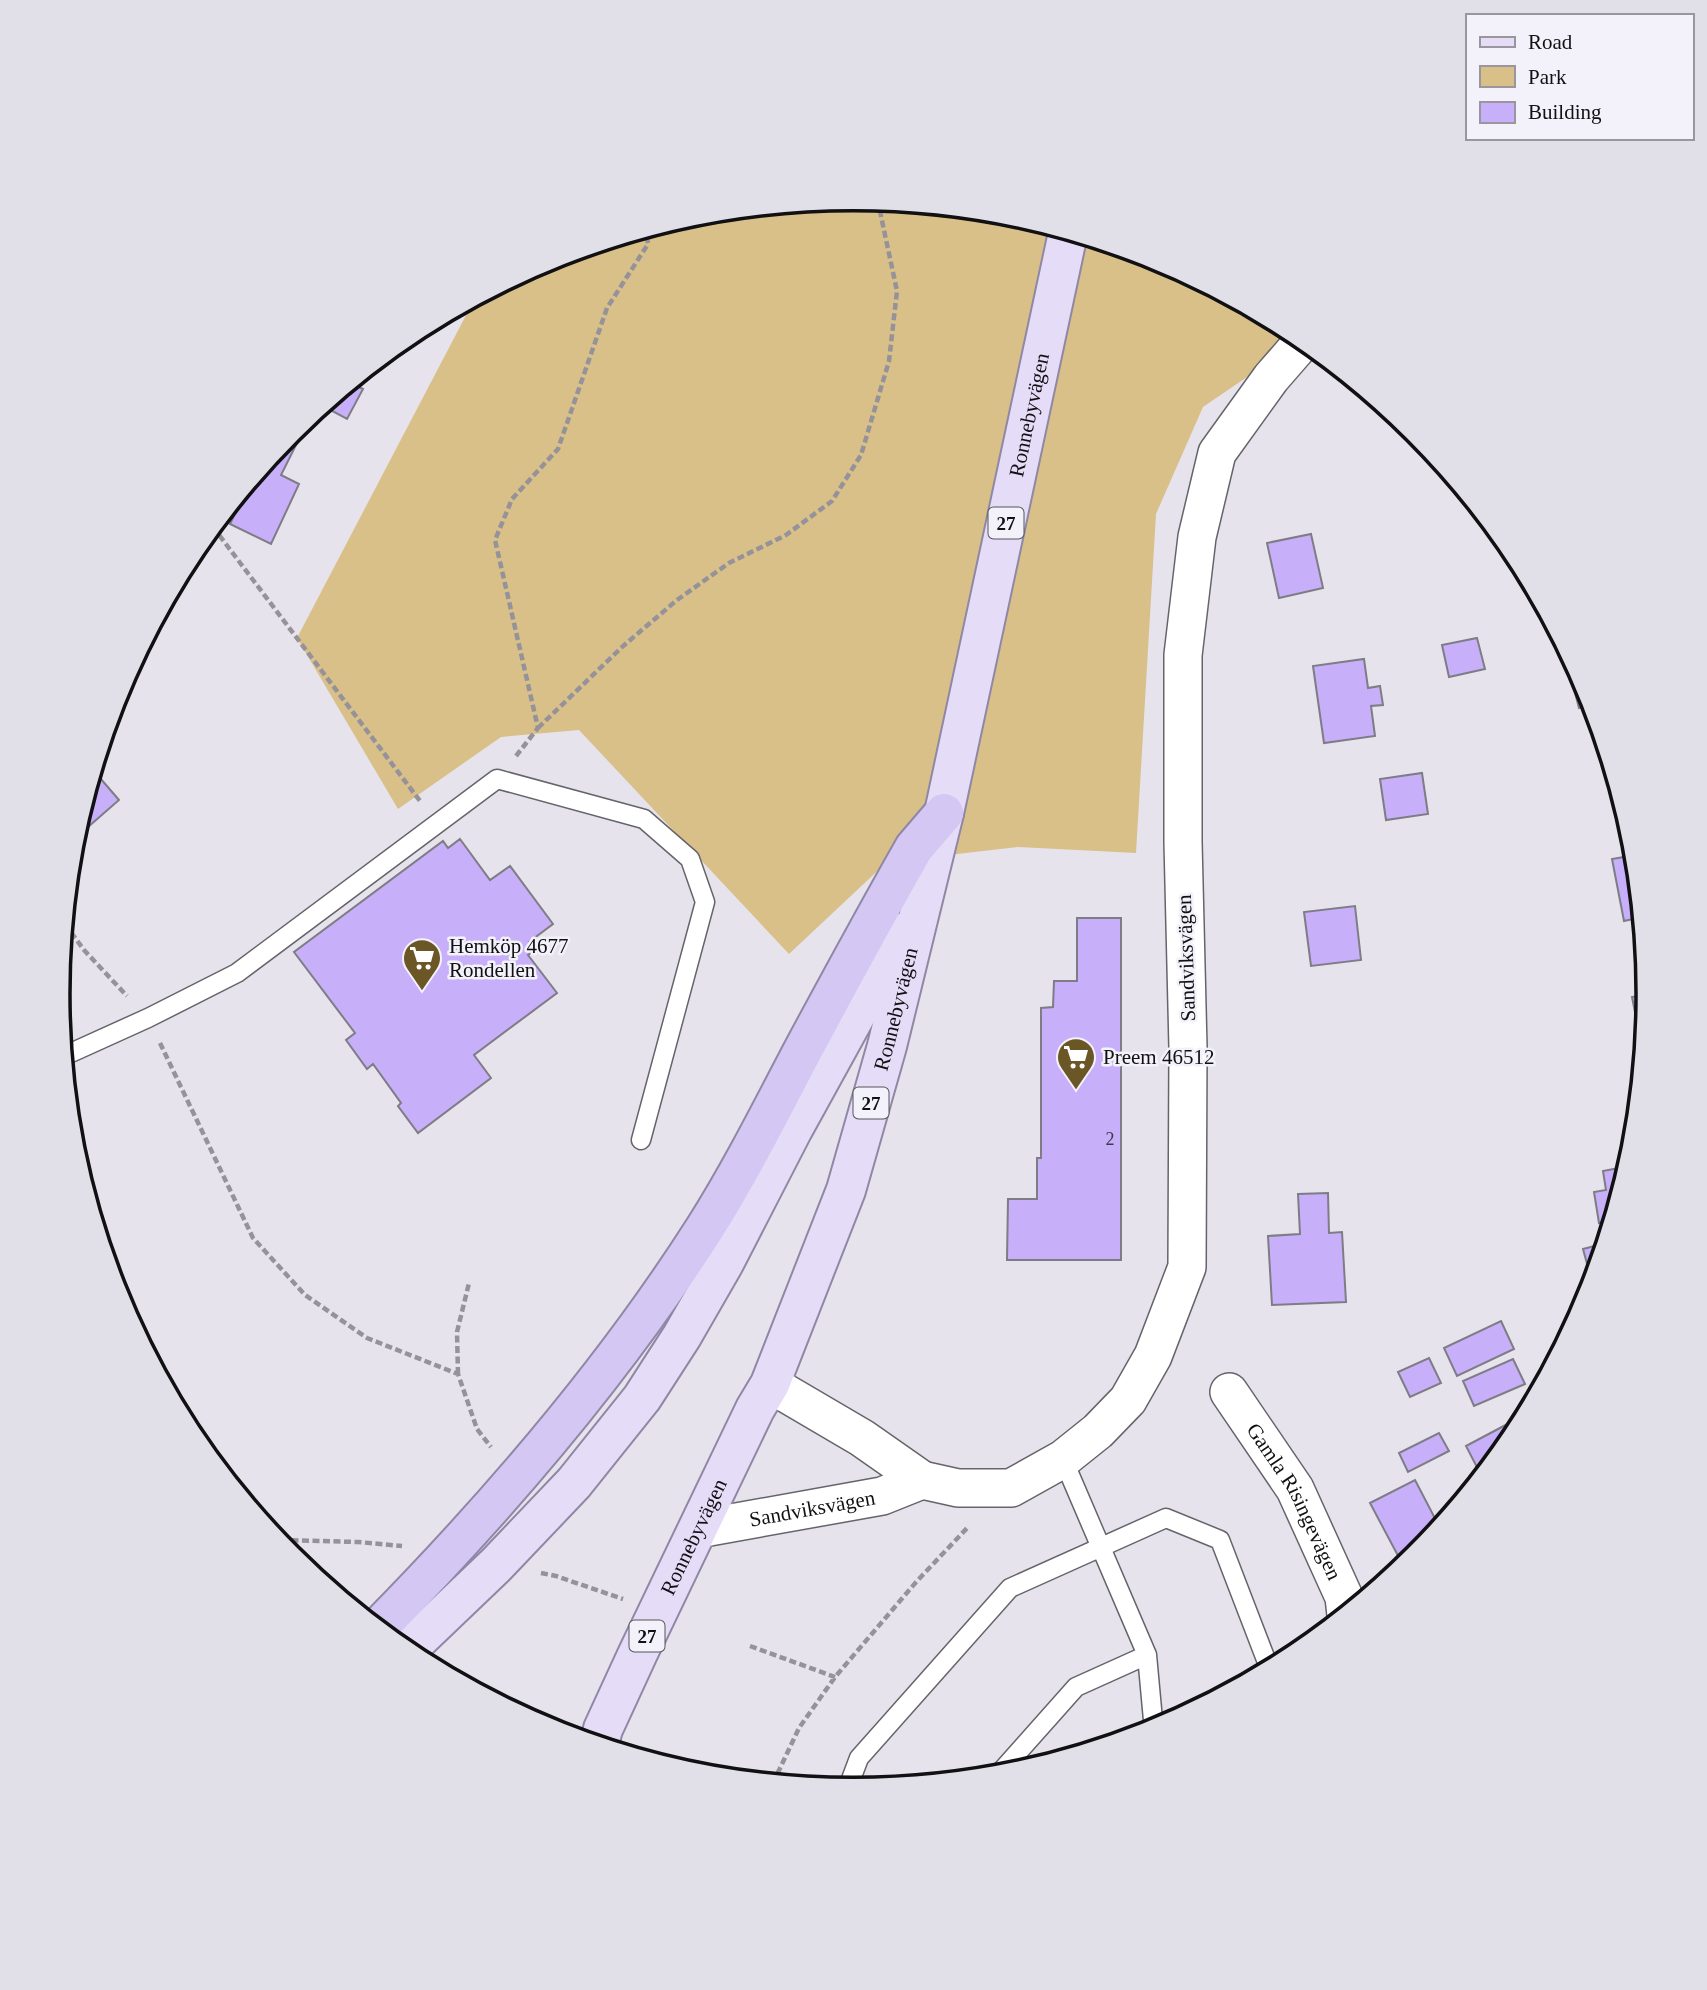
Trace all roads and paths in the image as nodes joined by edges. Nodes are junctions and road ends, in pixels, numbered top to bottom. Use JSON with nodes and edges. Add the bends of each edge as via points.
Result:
{"nodes":[{"id":1,"x":880,"y":212,"type":"edge"},
{"id":2,"x":647,"y":239,"type":"edge"},
{"id":3,"x":1066,"y":241,"type":"edge"},
{"id":4,"x":1296,"y":349,"type":"edge"},
{"id":5,"x":219,"y":536,"type":"edge"},
{"id":6,"x":538,"y":728,"type":"junction"},
{"id":7,"x":496,"y":779,"type":"junction"},
{"id":8,"x":944,"y":813,"type":"junction"},
{"id":9,"x":437,"y":825,"type":"junction"},
{"id":10,"x":925,"y":891,"type":"junction"},
{"id":11,"x":73,"y":935,"type":"edge"},
{"id":12,"x":148,"y":1018,"type":"junction"},
{"id":13,"x":73,"y":1052,"type":"edge"},
{"id":14,"x":641,"y":1140,"type":"dead end"},
{"id":15,"x":469,"y":1283,"type":"dead end"},
{"id":16,"x":458,"y":1374,"type":"junction"},
{"id":17,"x":770,"y":1384,"type":"junction"},
{"id":18,"x":1229,"y":1392,"type":"dead end"},
{"id":19,"x":496,"y":1454,"type":"dead end"},
{"id":20,"x":1063,"y":1459,"type":"junction"},
{"id":21,"x":922,"y":1480,"type":"junction"},
{"id":22,"x":1011,"y":1488,"type":"junction"},
{"id":23,"x":698,"y":1529,"type":"junction"},
{"id":24,"x":290,"y":1539,"type":"edge"},
{"id":25,"x":1101,"y":1547,"type":"junction"},
{"id":26,"x":415,"y":1549,"type":"dead end"},
{"id":27,"x":496,"y":1564,"type":"junction"},
{"id":28,"x":626,"y":1600,"type":"dead end"},
{"id":29,"x":1345,"y":1605,"type":"edge"},
{"id":30,"x":384,"y":1622,"type":"edge"},
{"id":31,"x":414,"y":1643,"type":"edge"},
{"id":32,"x":750,"y":1646,"type":"dead end"},
{"id":33,"x":1147,"y":1656,"type":"junction"},
{"id":34,"x":1266,"y":1660,"type":"edge"},
{"id":35,"x":835,"y":1677,"type":"junction"},
{"id":36,"x":1153,"y":1719,"type":"edge"},
{"id":37,"x":601,"y":1737,"type":"edge"},
{"id":38,"x":1009,"y":1762,"type":"edge"},
{"id":39,"x":777,"y":1775,"type":"edge"},
{"id":40,"x":852,"y":1778,"type":"edge"}],
"edges":[{"from":1,"to":6,"type":"path","via":[[897,291],[889,361],[861,455],[832,501],[786,535],[729,563],[677,600]]},
{"from":2,"to":6,"type":"path","via":[[607,308],[558,449],[512,499],[495,540]]},
{"from":3,"to":8,"type":"main road","name":"Ronnebyvägen","number":"27"},
{"from":4,"to":20,"type":"street","name":"Sandviksvägen","via":[[1217,453],[1196,537],[1183,655],[1187,1267],[1153,1356],[1128,1400]]},
{"from":5,"to":9,"type":"path"},
{"from":6,"to":7,"type":"path"},
{"from":7,"to":9,"type":"lane"},
{"from":7,"to":14,"type":"lane","via":[[644,819],[690,859],[705,902]]},
{"from":8,"to":10,"type":"main road","name":"Ronnebyvägen","number":"27"},
{"from":8,"to":30,"type":"highway","via":[[914,848],[745,1163],[636,1329],[503,1494]]},
{"from":9,"to":12,"type":"lane","via":[[237,973]]},
{"from":10,"to":17,"type":"main road","name":"Ronnebyvägen","number":"27","via":[[846,1190]]},
{"from":10,"to":27,"type":"main road","via":[[682,1336],[642,1398],[574,1483]]},
{"from":11,"to":12,"type":"path"},
{"from":12,"to":13,"type":"lane"},
{"from":12,"to":16,"type":"path","via":[[253,1238],[305,1295],[368,1338]]},
{"from":15,"to":16,"type":"path","via":[[457,1332]]},
{"from":16,"to":19,"type":"path","via":[[477,1429]]},
{"from":17,"to":21,"type":"street","name":"Sandviksvägen"},
{"from":17,"to":23,"type":"main road","name":"Ronnebyvägen","number":"27"},
{"from":18,"to":29,"type":"street","name":"Gamla Risingevägen","via":[[1296,1489]]},
{"from":20,"to":22,"type":"street","name":"Sandviksvägen"},
{"from":20,"to":25,"type":"lane"},
{"from":21,"to":22,"type":"street","name":"Sandviksvägen","via":[[958,1488]]},
{"from":21,"to":23,"type":"street","name":"Sandviksvägen","via":[[882,1496]]},
{"from":22,"to":35,"type":"path","via":[[960,1535]]},
{"from":23,"to":37,"type":"main road","name":"Ronnebyvägen","number":"27"},
{"from":24,"to":26,"type":"path"},
{"from":25,"to":33,"type":"lane"},
{"from":25,"to":34,"type":"lane","via":[[1166,1518],[1220,1540]]},
{"from":25,"to":40,"type":"lane","via":[[1010,1588],[859,1758]]},
{"from":27,"to":28,"type":"path","via":[[556,1576]]},
{"from":27,"to":31,"type":"main road"},
{"from":32,"to":35,"type":"path"},
{"from":33,"to":36,"type":"lane"},
{"from":33,"to":38,"type":"lane","via":[[1076,1687]]},
{"from":35,"to":39,"type":"path","via":[[799,1728]]}]}
